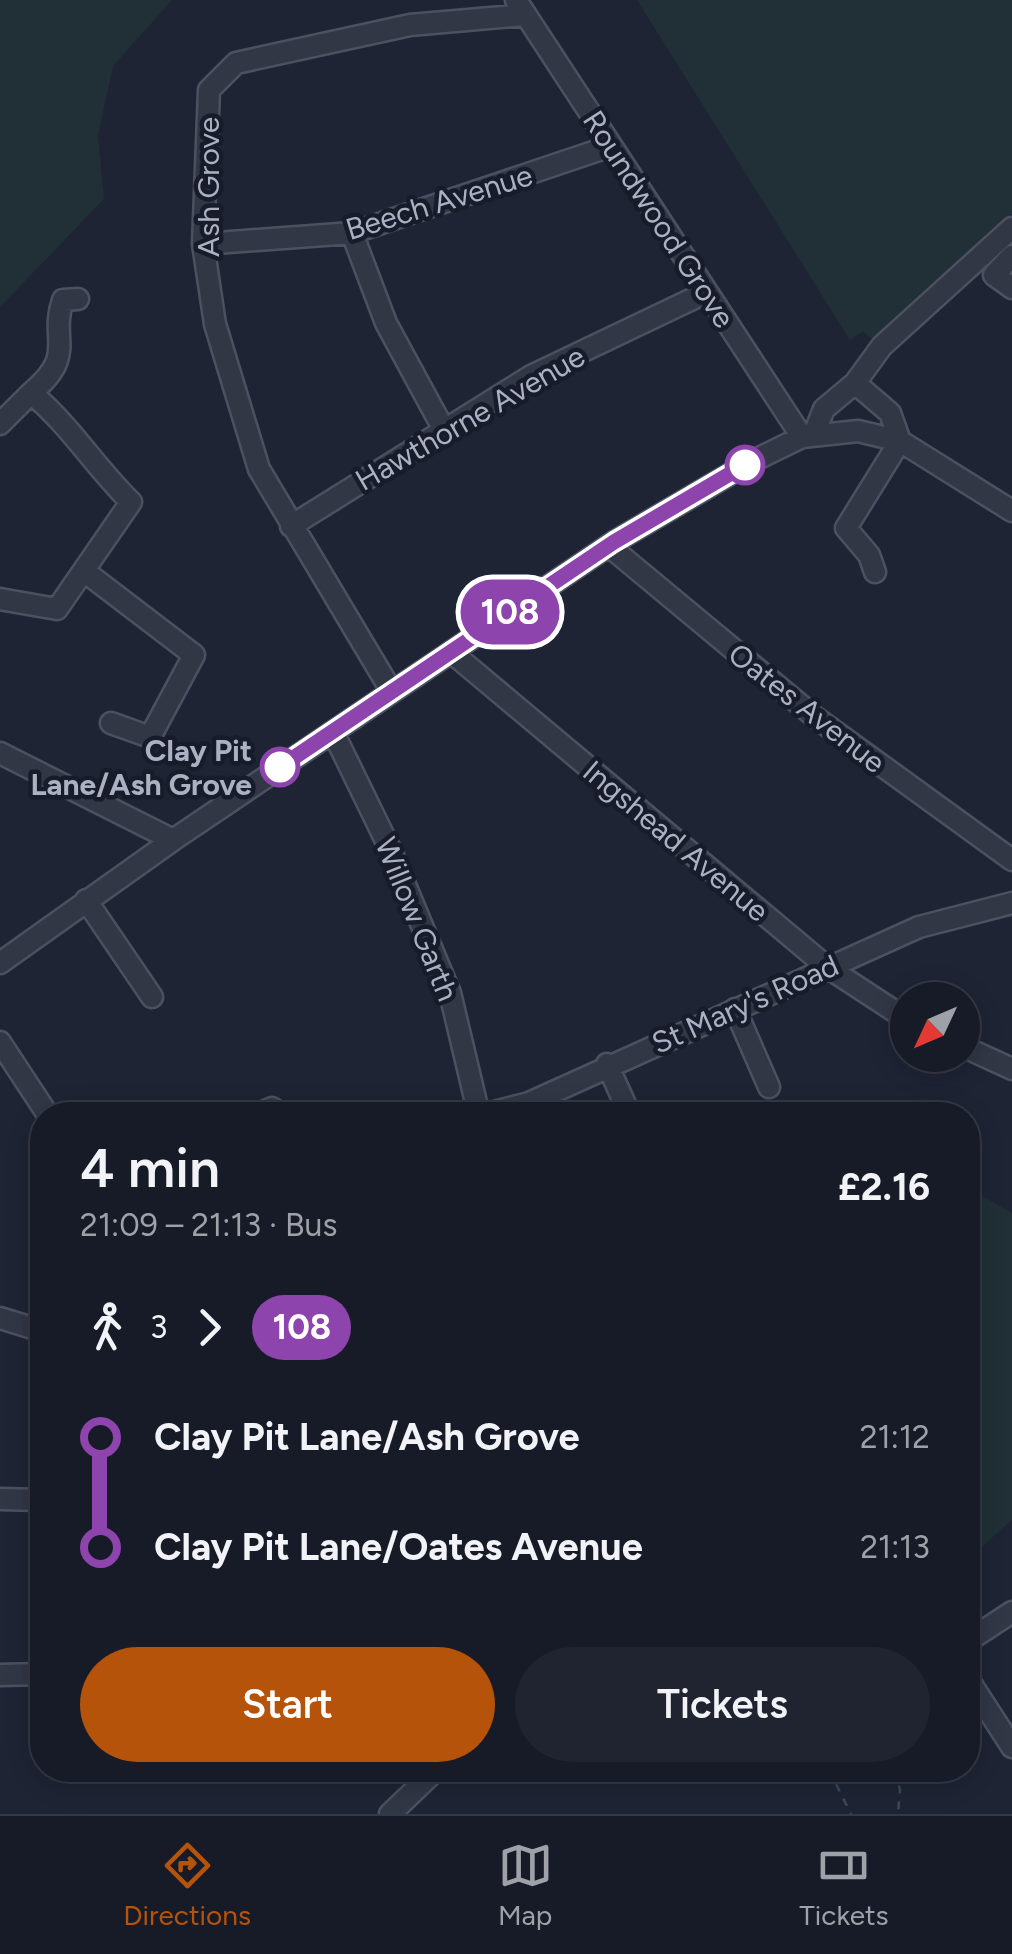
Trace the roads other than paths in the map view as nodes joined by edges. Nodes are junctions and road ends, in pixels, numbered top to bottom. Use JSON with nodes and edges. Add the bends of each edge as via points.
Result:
{"nodes":[{"id":1,"x":520,"y":7,"type":"edge"},
{"id":2,"x":611,"y":146,"type":"junction"},
{"id":3,"x":1012,"y":228,"type":"edge"},
{"id":4,"x":352,"y":234,"type":"junction"},
{"id":5,"x":203,"y":244,"type":"junction"},
{"id":6,"x":1012,"y":256,"type":"edge"},
{"id":7,"x":1012,"y":288,"type":"edge"},
{"id":8,"x":707,"y":292,"type":"junction"},
{"id":9,"x":78,"y":299,"type":"dead end"},
{"id":10,"x":855,"y":383,"type":"junction"},
{"id":11,"x":31,"y":393,"type":"junction"},
{"id":12,"x":0,"y":424,"type":"edge"},
{"id":13,"x":444,"y":430,"type":"junction"},
{"id":14,"x":808,"y":436,"type":"junction"},
{"id":15,"x":900,"y":441,"type":"junction"},
{"id":16,"x":1012,"y":510,"type":"edge"},
{"id":17,"x":291,"y":526,"type":"junction"},
{"id":18,"x":608,"y":546,"type":"junction"},
{"id":19,"x":84,"y":571,"type":"junction"},
{"id":20,"x":874,"y":572,"type":"dead end"},
{"id":21,"x":0,"y":600,"type":"edge"},
{"id":22,"x":451,"y":652,"type":"junction"},
{"id":23,"x":392,"y":692,"type":"junction"},
{"id":24,"x":111,"y":723,"type":"dead end"},
{"id":25,"x":333,"y":732,"type":"junction"},
{"id":26,"x":0,"y":753,"type":"edge"},
{"id":27,"x":173,"y":840,"type":"junction"},
{"id":28,"x":1012,"y":860,"type":"edge"},
{"id":29,"x":86,"y":900,"type":"junction"},
{"id":30,"x":1012,"y":903,"type":"edge"},
{"id":31,"x":0,"y":963,"type":"edge"},
{"id":32,"x":827,"y":968,"type":"junction"},
{"id":33,"x":152,"y":997,"type":"dead end"},
{"id":34,"x":890,"y":1008,"type":"edge"},
{"id":35,"x":735,"y":1009,"type":"junction"},
{"id":36,"x":0,"y":1042,"type":"edge"},
{"id":37,"x":980,"y":1054,"type":"edge"},
{"id":38,"x":607,"y":1064,"type":"junction"},
{"id":39,"x":1012,"y":1069,"type":"edge"},
{"id":40,"x":770,"y":1087,"type":"dead end"},
{"id":41,"x":39,"y":1102,"type":"edge"},
{"id":42,"x":478,"y":1102,"type":"edge"},
{"id":43,"x":531,"y":1102,"type":"edge"},
{"id":44,"x":624,"y":1102,"type":"edge"},
{"id":45,"x":0,"y":1318,"type":"edge"},
{"id":46,"x":30,"y":1327,"type":"edge"},
{"id":47,"x":0,"y":1499,"type":"edge"},
{"id":48,"x":30,"y":1500,"type":"edge"},
{"id":49,"x":1012,"y":1612,"type":"edge"},
{"id":50,"x":980,"y":1633,"type":"edge"},
{"id":51,"x":30,"y":1674,"type":"edge"},
{"id":52,"x":0,"y":1675,"type":"edge"},
{"id":53,"x":980,"y":1698,"type":"edge"},
{"id":54,"x":1012,"y":1747,"type":"edge"},
{"id":55,"x":423,"y":1782,"type":"edge"},
{"id":56,"x":390,"y":1814,"type":"edge"}],
"edges":[{"from":1,"to":2,"type":"street","name":"Roundwood Grove"},
{"from":1,"to":5,"type":"street","name":"Ash Grove","via":[[236,63],[209,90]]},
{"from":2,"to":4,"type":"street","name":"Beech Avenue"},
{"from":2,"to":8,"type":"street","name":"Roundwood Grove"},
{"from":3,"to":10,"type":"street","via":[[882,346]]},
{"from":4,"to":5,"type":"street","name":"Beech Avenue"},
{"from":4,"to":13,"type":"street","via":[[386,324]]},
{"from":5,"to":17,"type":"street","name":"Ash Grove","via":[[216,324],[259,469]]},
{"from":6,"to":7,"type":"street","via":[[994,275]]},
{"from":8,"to":13,"type":"street","name":"Hawthorne Avenue","via":[[531,376]]},
{"from":8,"to":14,"type":"street","name":"Roundwood Grove"},
{"from":9,"to":11,"type":"street","via":[[63,300],[60,352]]},
{"from":10,"to":14,"type":"street","via":[[824,409]]},
{"from":10,"to":15,"type":"street","via":[[890,413]]},
{"from":11,"to":12,"type":"street"},
{"from":11,"to":19,"type":"street","via":[[61,418],[98,470],[132,502]]},
{"from":13,"to":17,"type":"street","name":"Hawthorne Avenue"},
{"from":14,"to":15,"type":"street","via":[[858,431]]},
{"from":14,"to":18,"type":"street"},
{"from":15,"to":16,"type":"street"},
{"from":15,"to":20,"type":"street","via":[[846,528]]},
{"from":17,"to":23,"type":"street","name":"Ash Grove"},
{"from":18,"to":22,"type":"street"},
{"from":18,"to":28,"type":"street","name":"Oates Avenue","via":[[815,717]]},
{"from":19,"to":21,"type":"street","via":[[57,609]]},
{"from":19,"to":24,"type":"street","via":[[194,655],[150,736]]},
{"from":22,"to":23,"type":"street"},
{"from":22,"to":32,"type":"street","name":"Ingshead Avenue"},
{"from":23,"to":25,"type":"street"},
{"from":25,"to":27,"type":"street"},
{"from":25,"to":42,"type":"street","name":"Willow Garth","via":[[392,851],[450,993]]},
{"from":26,"to":27,"type":"street"},
{"from":27,"to":29,"type":"street"},
{"from":29,"to":31,"type":"street"},
{"from":29,"to":33,"type":"street"},
{"from":30,"to":32,"type":"street","name":"St Mary's Road","via":[[919,926]]},
{"from":32,"to":34,"type":"street","name":"Ingshead Avenue"},
{"from":32,"to":35,"type":"street","name":"St Mary's Road"},
{"from":35,"to":38,"type":"street","name":"St Mary's Road"},
{"from":35,"to":40,"type":"street"},
{"from":36,"to":41,"type":"street"},
{"from":37,"to":39,"type":"street"},
{"from":38,"to":43,"type":"street","name":"St Mary's Road"},
{"from":38,"to":44,"type":"street"},
{"from":45,"to":46,"type":"street"},
{"from":47,"to":48,"type":"street"},
{"from":49,"to":50,"type":"street"},
{"from":51,"to":52,"type":"street"},
{"from":53,"to":54,"type":"street"},
{"from":55,"to":56,"type":"street"}]}
